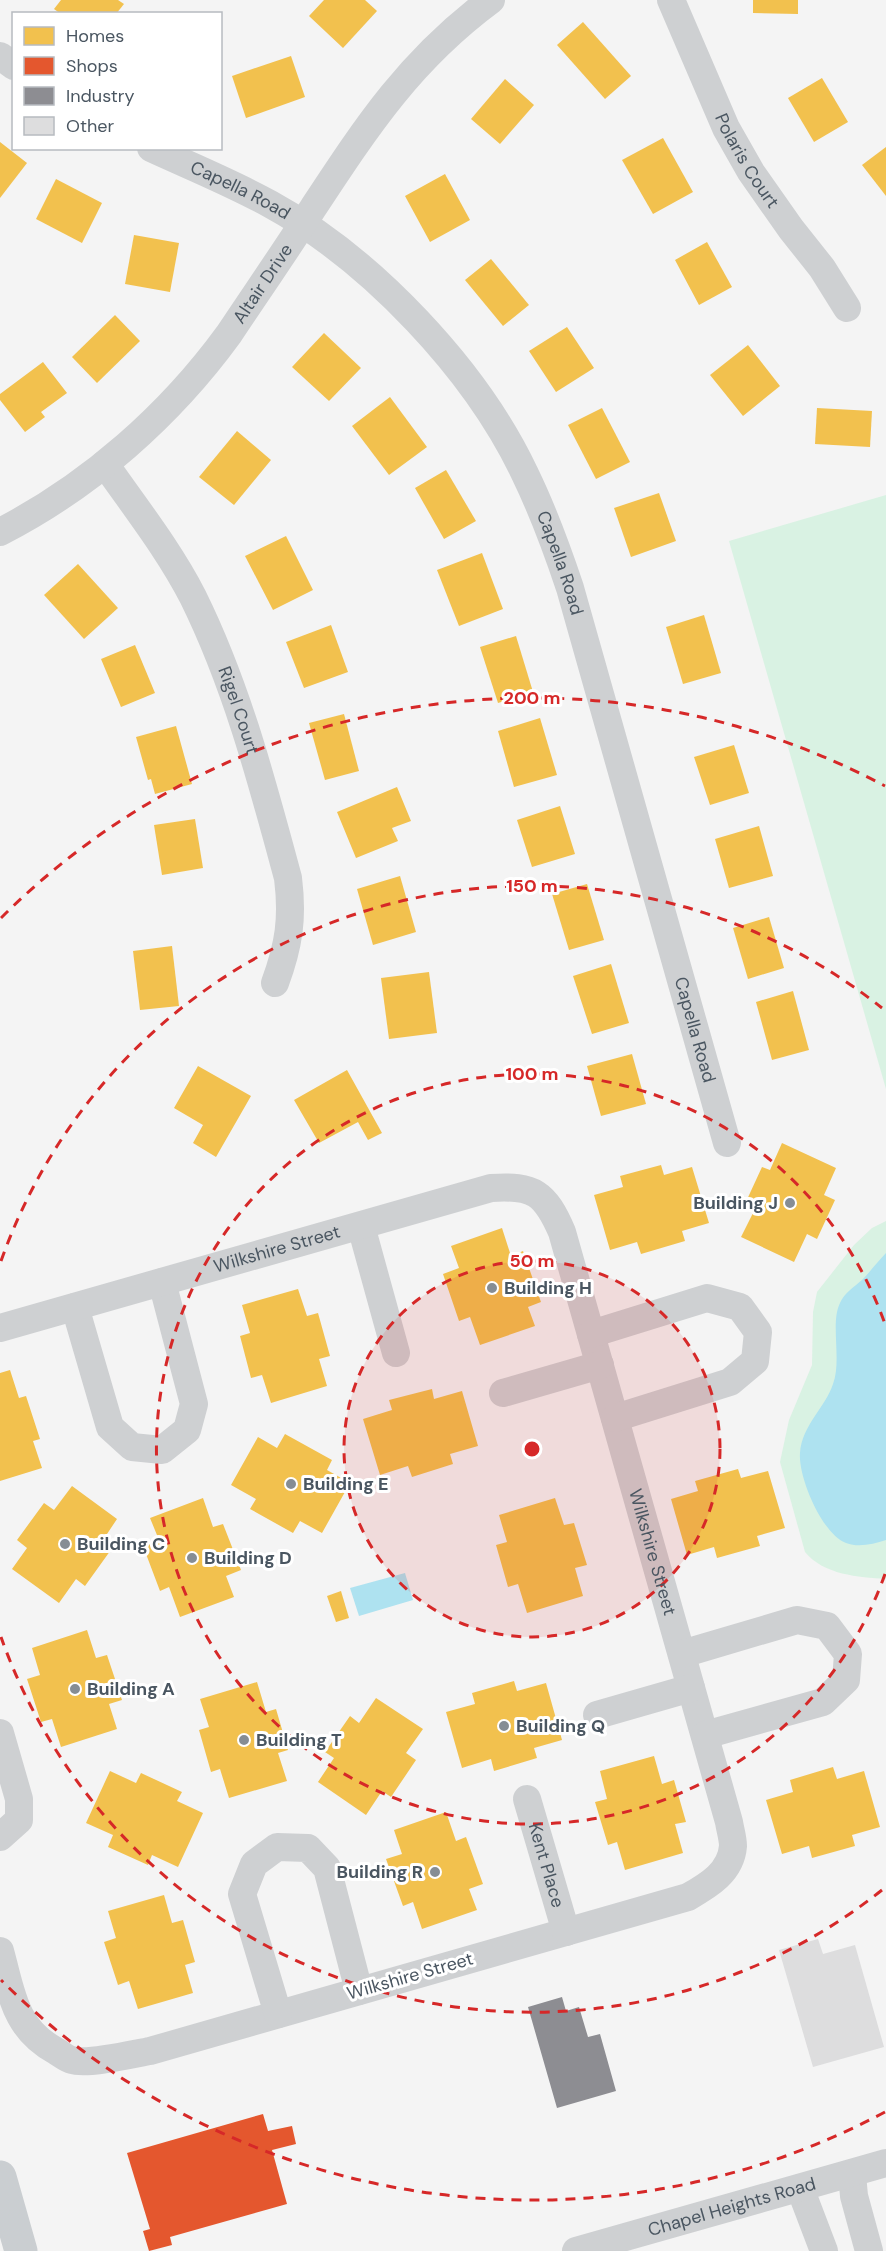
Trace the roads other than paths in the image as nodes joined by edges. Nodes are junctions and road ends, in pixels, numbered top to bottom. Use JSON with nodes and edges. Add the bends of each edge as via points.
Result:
{"nodes":[{"id":1,"x":491,"y":0,"type":"edge"},
{"id":2,"x":671,"y":0,"type":"edge"},
{"id":3,"x":155,"y":150,"type":"edge"},
{"id":4,"x":302,"y":225,"type":"junction"},
{"id":5,"x":847,"y":308,"type":"dead end"},
{"id":6,"x":105,"y":464,"type":"junction"},
{"id":7,"x":0,"y":532,"type":"edge"},
{"id":8,"x":275,"y":983,"type":"dead end"},
{"id":9,"x":728,"y":1143,"type":"dead end"},
{"id":10,"x":361,"y":1226,"type":"junction"},
{"id":11,"x":162,"y":1282,"type":"junction"},
{"id":12,"x":75,"y":1307,"type":"junction"},
{"id":13,"x":0,"y":1328,"type":"edge"},
{"id":14,"x":591,"y":1334,"type":"junction"},
{"id":15,"x":396,"y":1353,"type":"dead end"},
{"id":16,"x":600,"y":1365,"type":"junction"},
{"id":17,"x":503,"y":1393,"type":"dead end"},
{"id":18,"x":615,"y":1418,"type":"junction"},
{"id":19,"x":681,"y":1654,"type":"junction"},
{"id":20,"x":692,"y":1688,"type":"junction"},
{"id":21,"x":597,"y":1715,"type":"dead end"},
{"id":22,"x":0,"y":1733,"type":"edge"},
{"id":23,"x":705,"y":1735,"type":"junction"},
{"id":24,"x":527,"y":1799,"type":"dead end"},
{"id":25,"x":0,"y":1838,"type":"edge"},
{"id":26,"x":566,"y":1932,"type":"junction"},
{"id":27,"x":0,"y":1951,"type":"edge"},
{"id":28,"x":359,"y":1991,"type":"junction"},
{"id":29,"x":278,"y":2014,"type":"junction"},
{"id":30,"x":886,"y":2163,"type":"edge"},
{"id":31,"x":852,"y":2174,"type":"junction"},
{"id":32,"x":0,"y":2178,"type":"edge"},
{"id":33,"x":800,"y":2188,"type":"junction"},
{"id":34,"x":21,"y":2251,"type":"edge"},
{"id":35,"x":576,"y":2251,"type":"edge"},
{"id":36,"x":824,"y":2251,"type":"edge"},
{"id":37,"x":869,"y":2251,"type":"edge"}],
"edges":[{"from":1,"to":4,"type":"street","name":"Altair Drive","via":[[443,38],[397,87]]},
{"from":2,"to":5,"type":"street","name":"Polaris Court","via":[[726,128],[751,172]]},
{"from":3,"to":4,"type":"street","name":"Capella Road","via":[[270,204]]},
{"from":4,"to":6,"type":"street","name":"Altair Drive","via":[[208,364],[154,421]]},
{"from":4,"to":9,"type":"street","name":"Capella Road","via":[[340,250],[426,331],[469,383],[525,473],[570,588]]},
{"from":6,"to":7,"type":"street","name":"Altair Drive"},
{"from":6,"to":8,"type":"street","name":"Rigel Court","via":[[192,595],[238,704],[288,878],[290,933]]},
{"from":10,"to":11,"type":"street","name":"Wilkshire Street"},
{"from":10,"to":14,"type":"street","name":"Wilkshire Street","via":[[491,1188],[517,1186],[539,1195],[552,1210],[562,1232]]},
{"from":10,"to":15,"type":"street"},
{"from":11,"to":12,"type":"street","name":"Wilkshire Street"},
{"from":11,"to":12,"type":"street","via":[[195,1404],[187,1430],[162,1450],[132,1447],[110,1427]]},
{"from":12,"to":13,"type":"street","name":"Wilkshire Street"},
{"from":14,"to":16,"type":"street","name":"Wilkshire Street"},
{"from":14,"to":18,"type":"street","via":[[707,1298],[740,1307],[758,1332],[755,1361],[730,1382]]},
{"from":16,"to":17,"type":"street"},
{"from":16,"to":18,"type":"street","name":"Wilkshire Street"},
{"from":18,"to":19,"type":"street","name":"Wilkshire Street"},
{"from":19,"to":20,"type":"street","name":"Wilkshire Street"},
{"from":19,"to":23,"type":"street","via":[[797,1620],[827,1626],[848,1654],[846,1680],[823,1702]]},
{"from":20,"to":21,"type":"street"},
{"from":20,"to":23,"type":"street","name":"Wilkshire Street"},
{"from":22,"to":25,"type":"street","via":[[19,1799],[19,1820]]},
{"from":23,"to":26,"type":"street","name":"Wilkshire Street","via":[[733,1846],[725,1869],[709,1885],[688,1897]]},
{"from":24,"to":26,"type":"street","name":"Kent Place"},
{"from":26,"to":28,"type":"street","name":"Wilkshire Street"},
{"from":27,"to":29,"type":"street","name":"Wilkshire Street","via":[[17,2011],[28,2031],[73,2061],[150,2051]]},
{"from":28,"to":29,"type":"street","name":"Wilkshire Street"},
{"from":28,"to":29,"type":"street","via":[[327,1868],[308,1848],[277,1847],[254,1864],[242,1894]]},
{"from":30,"to":31,"type":"street","name":"Chapel Heights Road"},
{"from":31,"to":33,"type":"street","name":"Chapel Heights Road"},
{"from":31,"to":37,"type":"street"},
{"from":32,"to":34,"type":"main road"},
{"from":33,"to":35,"type":"street","name":"Chapel Heights Road"},
{"from":33,"to":36,"type":"street"}]}
